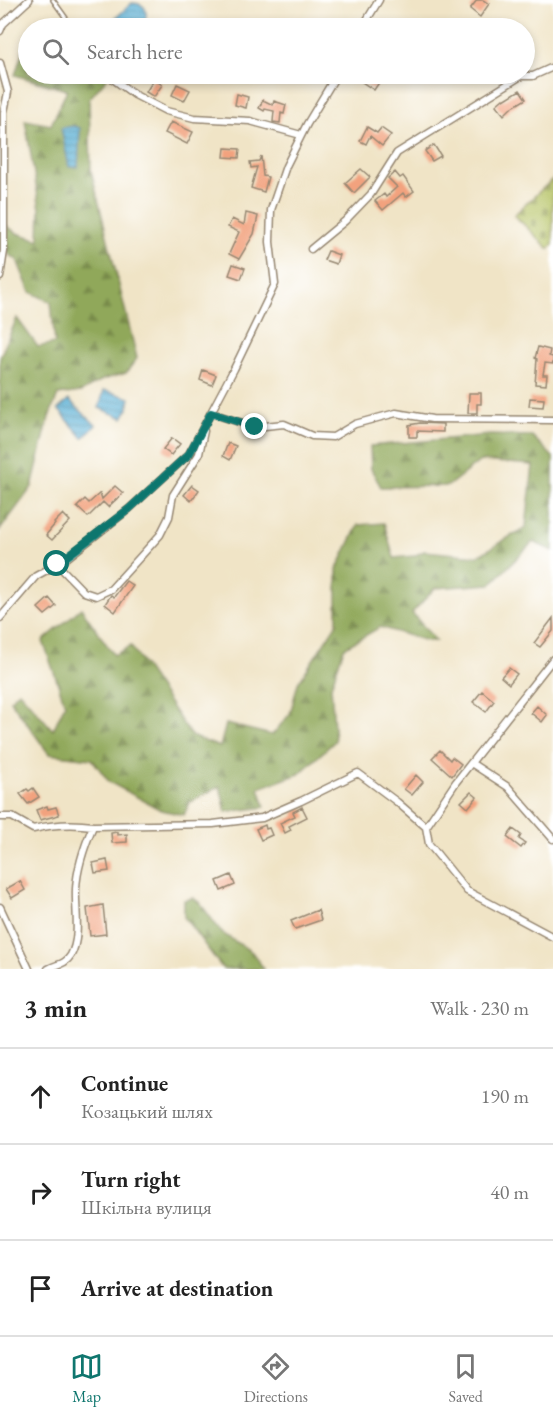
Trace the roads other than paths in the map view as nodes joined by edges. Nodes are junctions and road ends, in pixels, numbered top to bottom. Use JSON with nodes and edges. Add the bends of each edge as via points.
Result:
{"nodes":[{"id":1,"x":29,"y":0,"type":"edge"},
{"id":2,"x":53,"y":0,"type":"edge"},
{"id":3,"x":379,"y":0,"type":"edge"},
{"id":4,"x":66,"y":18,"type":"edge"},
{"id":5,"x":368,"y":18,"type":"edge"},
{"id":6,"x":0,"y":31,"type":"edge"},
{"id":7,"x":0,"y":63,"type":"edge"},
{"id":8,"x":553,"y":68,"type":"edge"},
{"id":9,"x":535,"y":75,"type":"edge"},
{"id":10,"x":121,"y":84,"type":"edge"},
{"id":11,"x":331,"y":84,"type":"edge"},
{"id":12,"x":508,"y":84,"type":"edge"},
{"id":13,"x":301,"y":135,"type":"junction"},
{"id":14,"x":311,"y":249,"type":"dead end"},
{"id":15,"x":0,"y":277,"type":"edge"},
{"id":16,"x":211,"y":413,"type":"junction"},
{"id":17,"x":553,"y":420,"type":"edge"},
{"id":18,"x":205,"y":423,"type":"junction"},
{"id":19,"x":57,"y":564,"type":"junction"},
{"id":20,"x":0,"y":618,"type":"edge"},
{"id":21,"x":553,"y":659,"type":"edge"},
{"id":22,"x":471,"y":763,"type":"junction"},
{"id":23,"x":0,"y":817,"type":"edge"},
{"id":24,"x":93,"y":826,"type":"junction"},
{"id":25,"x":426,"y":827,"type":"junction"},
{"id":26,"x":553,"y":839,"type":"edge"},
{"id":27,"x":0,"y":907,"type":"edge"},
{"id":28,"x":553,"y":937,"type":"edge"},
{"id":29,"x":29,"y":969,"type":"edge"},
{"id":30,"x":48,"y":969,"type":"edge"}],
"edges":[{"from":1,"to":6,"type":"street"},
{"from":2,"to":4,"type":"lane"},
{"from":3,"to":5,"type":"street"},
{"from":7,"to":15,"type":"street","via":[[8,92],[4,112],[4,251]]},
{"from":8,"to":9,"type":"street"},
{"from":10,"to":13,"type":"street","via":[[166,111],[194,118],[250,121]]},
{"from":11,"to":13,"type":"street"},
{"from":12,"to":14,"type":"street","via":[[397,153],[371,194]]},
{"from":13,"to":16,"type":"street","via":[[271,210],[275,284]]},
{"from":16,"to":17,"type":"street","via":[[255,427],[285,424],[312,436],[333,437],[355,424],[396,413],[432,419]]},
{"from":16,"to":18,"type":"street"},
{"from":18,"to":19,"type":"street","via":[[189,454],[129,509]]},
{"from":18,"to":19,"type":"street","via":[[199,454],[173,495],[160,535],[111,589],[96,596],[84,592]]},
{"from":19,"to":20,"type":"street","via":[[36,576]]},
{"from":21,"to":22,"type":"street"},
{"from":22,"to":25,"type":"street"},
{"from":22,"to":26,"type":"street","via":[[508,787]]},
{"from":23,"to":24,"type":"street","via":[[12,817],[33,828],[71,823]]},
{"from":24,"to":25,"type":"street","via":[[213,824],[262,818],[358,773]]},
{"from":24,"to":30,"type":"street","via":[[79,864],[75,944],[62,965]]},
{"from":25,"to":28,"type":"street","via":[[429,844],[467,891]]},
{"from":27,"to":29,"type":"street"}]}
